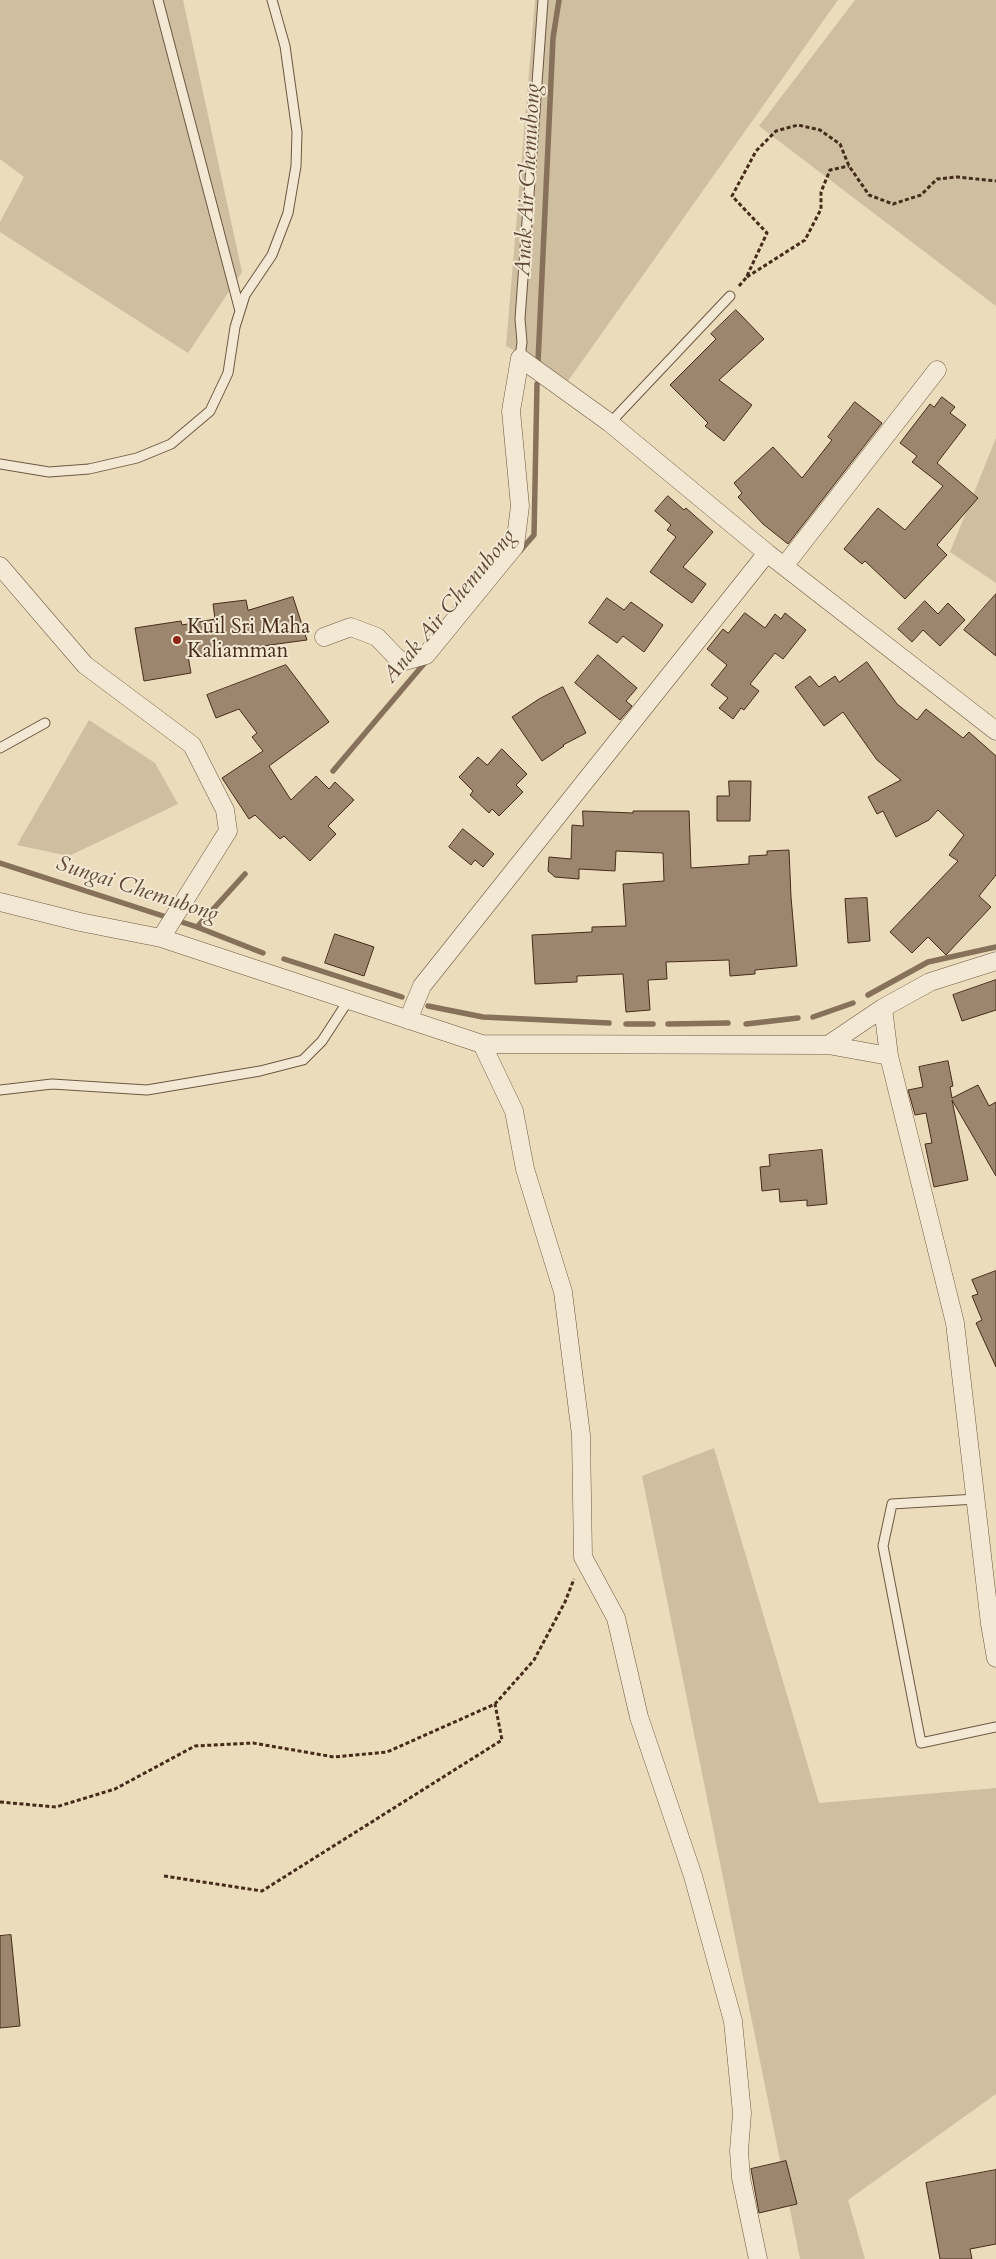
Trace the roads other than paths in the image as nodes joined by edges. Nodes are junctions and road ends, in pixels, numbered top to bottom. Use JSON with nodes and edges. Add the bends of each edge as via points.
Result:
{"nodes":[{"id":1,"x":158,"y":0,"type":"edge"},
{"id":2,"x":272,"y":0,"type":"edge"},
{"id":3,"x":543,"y":0,"type":"edge"},
{"id":4,"x":730,"y":296,"type":"road end"},
{"id":5,"x":240,"y":311,"type":"junction"},
{"id":6,"x":520,"y":358,"type":"junction"},
{"id":7,"x":938,"y":370,"type":"dead end"},
{"id":8,"x":610,"y":424,"type":"junction"},
{"id":9,"x":0,"y":464,"type":"edge"},
{"id":10,"x":767,"y":553,"type":"junction"},
{"id":11,"x":785,"y":565,"type":"junction"},
{"id":12,"x":0,"y":566,"type":"edge"},
{"id":13,"x":324,"y":637,"type":"dead end"},
{"id":14,"x":44,"y":723,"type":"dead end"},
{"id":15,"x":996,"y":731,"type":"edge"},
{"id":16,"x":0,"y":748,"type":"edge"},
{"id":17,"x":0,"y":902,"type":"edge"},
{"id":18,"x":163,"y":936,"type":"junction"},
{"id":19,"x":996,"y":961,"type":"edge"},
{"id":20,"x":348,"y":1001,"type":"junction"},
{"id":21,"x":883,"y":1008,"type":"junction"},
{"id":22,"x":408,"y":1020,"type":"junction"},
{"id":23,"x":482,"y":1044,"type":"junction"},
{"id":24,"x":828,"y":1045,"type":"junction"},
{"id":25,"x":889,"y":1056,"type":"junction"},
{"id":26,"x":0,"y":1090,"type":"edge"},
{"id":27,"x":976,"y":1498,"type":"junction"},
{"id":28,"x":996,"y":1658,"type":"edge"},
{"id":29,"x":996,"y":1727,"type":"edge"},
{"id":30,"x":758,"y":2259,"type":"edge"}],
"edges":[{"from":1,"to":5,"type":"lane"},
{"from":2,"to":5,"type":"lane","via":[[286,46],[297,132],[296,166],[288,213],[272,255],[245,295]]},
{"from":3,"to":6,"type":"lane","via":[[520,319]]},
{"from":4,"to":8,"type":"lane"},
{"from":5,"to":9,"type":"lane","via":[[228,372],[210,411],[171,444],[136,458],[89,469],[49,472]]},
{"from":6,"to":8,"type":"street"},
{"from":6,"to":13,"type":"street","via":[[511,411],[520,506],[515,546],[426,655],[401,662],[377,637],[351,628]]},
{"from":7,"to":11,"type":"street"},
{"from":8,"to":10,"type":"street"},
{"from":10,"to":11,"type":"street"},
{"from":10,"to":22,"type":"street","via":[[422,986]]},
{"from":11,"to":15,"type":"street"},
{"from":12,"to":18,"type":"street","via":[[85,666],[192,745],[226,810],[228,831]]},
{"from":14,"to":16,"type":"lane"},
{"from":17,"to":18,"type":"street","via":[[80,922]]},
{"from":18,"to":20,"type":"street"},
{"from":19,"to":21,"type":"street","via":[[930,982]]},
{"from":20,"to":22,"type":"street"},
{"from":20,"to":26,"type":"lane","via":[[322,1041],[303,1060],[260,1071],[147,1090],[52,1084]]},
{"from":21,"to":24,"type":"street"},
{"from":21,"to":25,"type":"street"},
{"from":22,"to":23,"type":"street"},
{"from":23,"to":24,"type":"street"},
{"from":23,"to":30,"type":"street","via":[[514,1111],[525,1169],[563,1292],[582,1435],[584,1557],[616,1618],[639,1717],[693,1876],[733,2021],[742,2113],[741,2178]]},
{"from":24,"to":25,"type":"street"},
{"from":25,"to":27,"type":"street","via":[[956,1323]]},
{"from":27,"to":28,"type":"street"},
{"from":27,"to":29,"type":"lane","via":[[892,1504],[882,1546],[921,1743]]}]}
